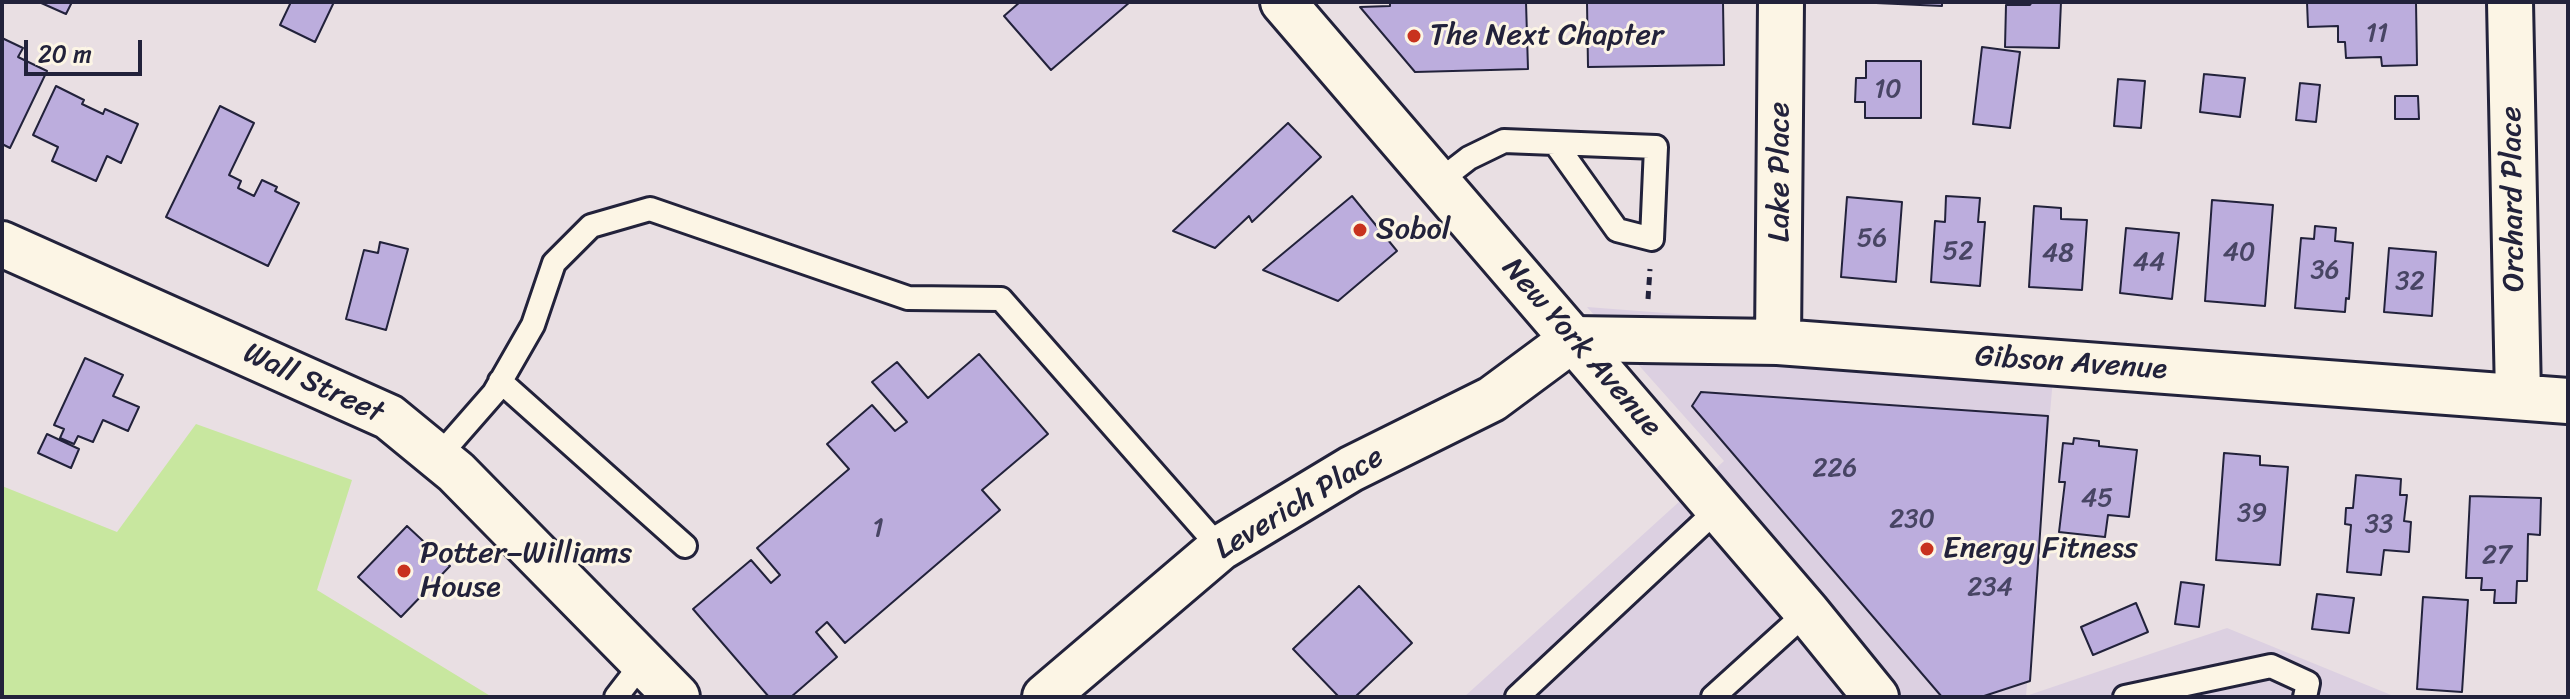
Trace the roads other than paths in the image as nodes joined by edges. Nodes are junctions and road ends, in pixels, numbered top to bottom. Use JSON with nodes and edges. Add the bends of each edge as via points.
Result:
{"nodes":[{"id":1,"x":1283,"y":2,"type":"edge"},
{"id":2,"x":1781,"y":2,"type":"edge"},
{"id":3,"x":2510,"y":2,"type":"edge"},
{"id":4,"x":1555,"y":143,"type":"junction"},
{"id":5,"x":1438,"y":182,"type":"junction"},
{"id":6,"x":2,"y":244,"type":"edge"},
{"id":7,"x":1573,"y":339,"type":"junction"},
{"id":8,"x":1778,"y":342,"type":"junction"},
{"id":9,"x":500,"y":381,"type":"junction"},
{"id":10,"x":2518,"y":396,"type":"junction"},
{"id":11,"x":2568,"y":401,"type":"edge"},
{"id":12,"x":438,"y":457,"type":"junction"},
{"id":13,"x":1719,"y":508,"type":"junction"},
{"id":14,"x":685,"y":546,"type":"dead end"},
{"id":15,"x":1220,"y":548,"type":"junction"},
{"id":16,"x":1807,"y":612,"type":"junction"},
{"id":17,"x":643,"y":662,"type":"junction"},
{"id":18,"x":2307,"y":690,"type":"edge"},
{"id":19,"x":616,"y":697,"type":"edge"},
{"id":20,"x":677,"y":697,"type":"edge"},
{"id":21,"x":1045,"y":697,"type":"edge"},
{"id":22,"x":1517,"y":697,"type":"edge"},
{"id":23,"x":1713,"y":697,"type":"edge"},
{"id":24,"x":1876,"y":697,"type":"edge"},
{"id":25,"x":2125,"y":697,"type":"edge"}],
"edges":[{"from":1,"to":5,"type":"street","name":"New York Avenue"},
{"from":2,"to":8,"type":"street","name":"Lake Place"},
{"from":3,"to":10,"type":"street","name":"Orchard Place"},
{"from":4,"to":4,"type":"lane","via":[[1656,147],[1652,239],[1617,230]]},
{"from":4,"to":5,"type":"lane","via":[[1504,141],[1469,158]]},
{"from":5,"to":7,"type":"street","name":"New York Avenue"},
{"from":6,"to":12,"type":"street","name":"Wall Street","via":[[389,417]]},
{"from":7,"to":8,"type":"street","name":"Gibson Avenue"},
{"from":7,"to":13,"type":"street","name":"New York Avenue"},
{"from":7,"to":15,"type":"street","name":"Leverich Place","via":[[1492,399],[1351,469]]},
{"from":8,"to":10,"type":"street","name":"Gibson Avenue"},
{"from":9,"to":12,"type":"lane"},
{"from":9,"to":14,"type":"lane"},
{"from":9,"to":15,"type":"lane","via":[[533,325],[554,263],[591,226],[650,209],[908,298],[1001,299]]},
{"from":10,"to":11,"type":"street","name":"Gibson Avenue"},
{"from":12,"to":17,"type":"street","name":"Wall Street"},
{"from":13,"to":16,"type":"street","name":"New York Avenue"},
{"from":13,"to":22,"type":"lane"},
{"from":15,"to":21,"type":"street","name":"Leverich Place"},
{"from":16,"to":23,"type":"lane"},
{"from":16,"to":24,"type":"street","name":"New York Avenue"},
{"from":17,"to":19,"type":"lane"},
{"from":17,"to":20,"type":"street","name":"Wall Street"},
{"from":18,"to":25,"type":"lane","via":[[2271,666]]}]}
